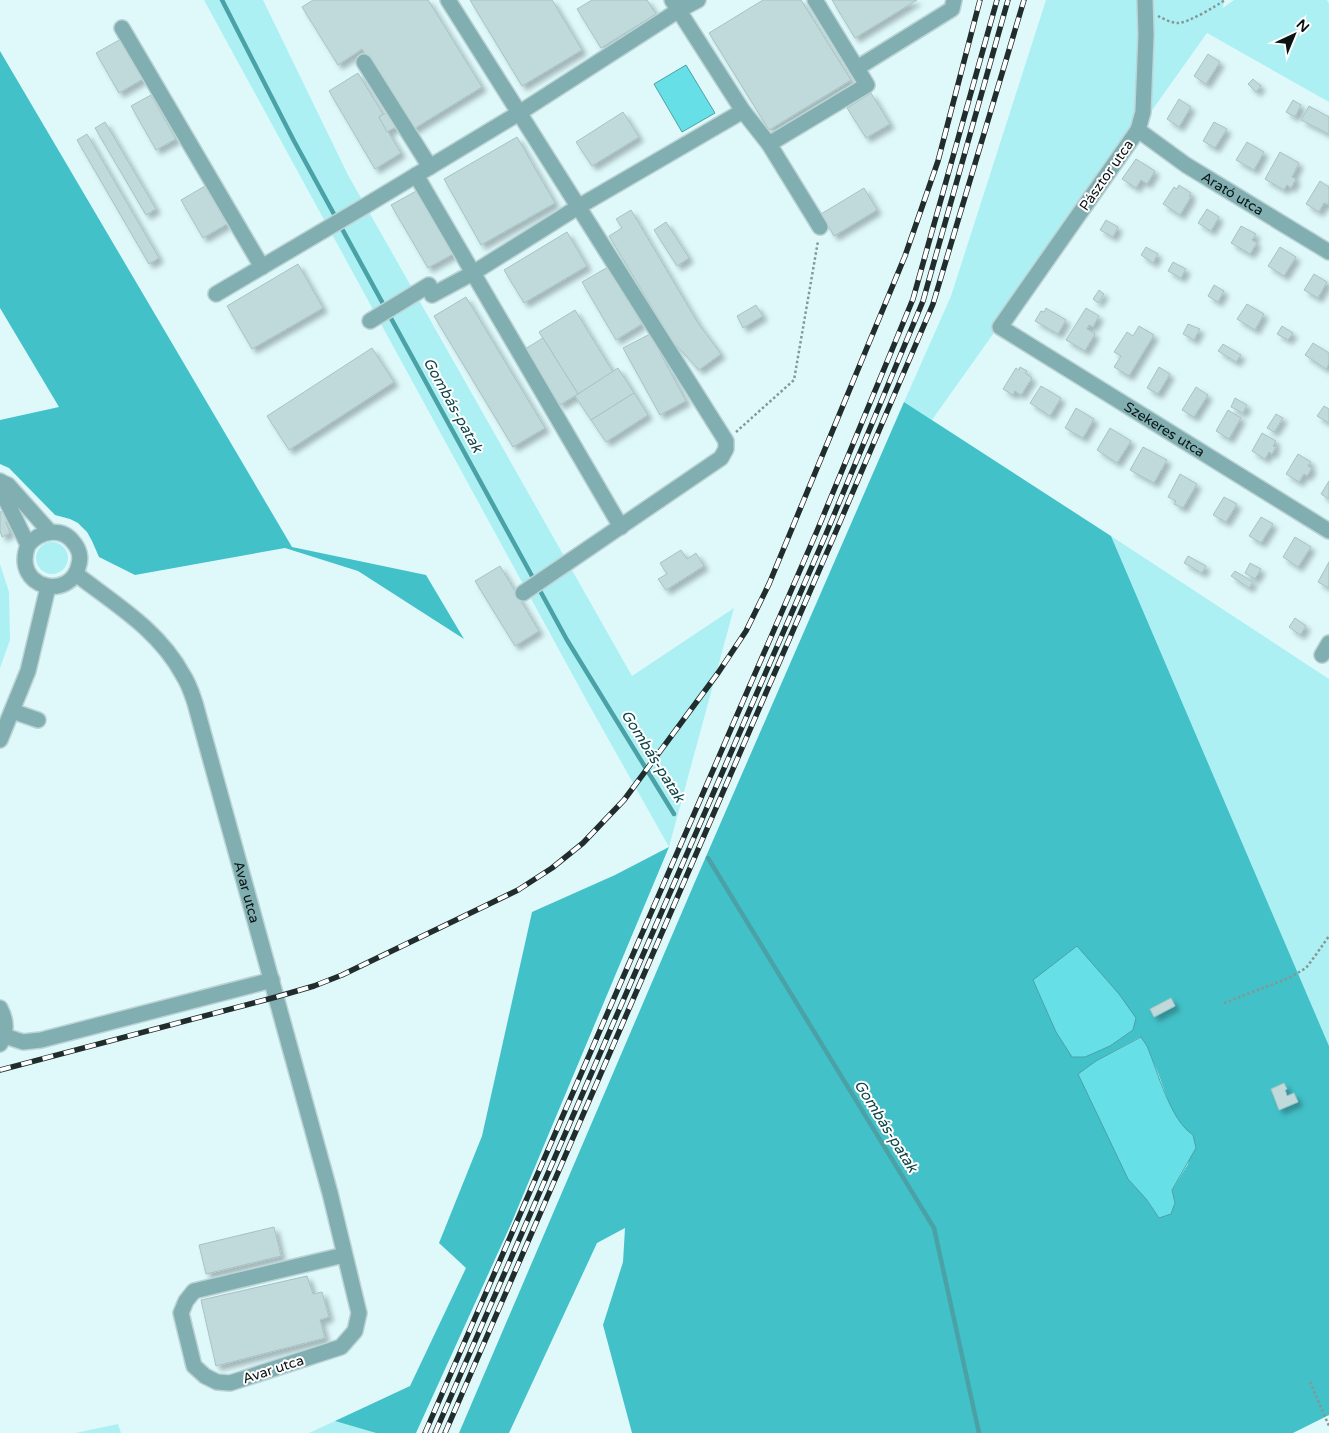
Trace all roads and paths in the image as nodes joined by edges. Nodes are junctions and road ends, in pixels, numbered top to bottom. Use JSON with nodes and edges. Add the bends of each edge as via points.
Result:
{"nodes":[{"id":1,"x":448,"y":0,"type":"edge"},
{"id":2,"x":698,"y":0,"type":"edge"},
{"id":3,"x":815,"y":0,"type":"edge"},
{"id":4,"x":954,"y":0,"type":"edge"},
{"id":5,"x":1145,"y":0,"type":"edge"},
{"id":6,"x":1225,"y":0,"type":"edge"},
{"id":7,"x":676,"y":5,"type":"edge"},
{"id":8,"x":1155,"y":14,"type":"dead end"},
{"id":9,"x":122,"y":28,"type":"dead end"},
{"id":10,"x":364,"y":62,"type":"dead end"},
{"id":11,"x":857,"y":68,"type":"junction"},
{"id":12,"x":743,"y":111,"type":"junction"},
{"id":13,"x":519,"y":113,"type":"junction"},
{"id":14,"x":1138,"y":130,"type":"junction"},
{"id":15,"x":769,"y":144,"type":"junction"},
{"id":16,"x":430,"y":167,"type":"junction"},
{"id":17,"x":416,"y":175,"type":"junction"},
{"id":18,"x":578,"y":207,"type":"junction"},
{"id":19,"x":820,"y":227,"type":"joint"},
{"id":20,"x":1329,"y":252,"type":"edge"},
{"id":21,"x":262,"y":267,"type":"junction"},
{"id":22,"x":473,"y":273,"type":"junction"},
{"id":23,"x":216,"y":294,"type":"dead end"},
{"id":24,"x":370,"y":321,"type":"dead end"},
{"id":25,"x":1000,"y":327,"type":"joint"},
{"id":26,"x":726,"y":441,"type":"junction"},
{"id":27,"x":1,"y":482,"type":"edge"},
{"id":28,"x":620,"y":526,"type":"junction"},
{"id":29,"x":1329,"y":531,"type":"edge"},
{"id":30,"x":50,"y":532,"type":"junction"},
{"id":31,"x":28,"y":545,"type":"junction"},
{"id":32,"x":76,"y":574,"type":"junction"},
{"id":33,"x":48,"y":587,"type":"junction"},
{"id":34,"x":523,"y":593,"type":"dead end"},
{"id":35,"x":12,"y":711,"type":"junction"},
{"id":36,"x":38,"y":720,"type":"dead end"},
{"id":37,"x":0,"y":740,"type":"edge"},
{"id":38,"x":1329,"y":936,"type":"edge"},
{"id":39,"x":272,"y":980,"type":"junction"},
{"id":40,"x":1224,"y":1003,"type":"dead end"},
{"id":41,"x":0,"y":1008,"type":"edge"},
{"id":42,"x":2,"y":1040,"type":"edge"},
{"id":43,"x":344,"y":1255,"type":"junction"},
{"id":44,"x":1310,"y":1382,"type":"dead end"},
{"id":45,"x":1329,"y":1426,"type":"edge"}],
"edges":[{"from":1,"to":13,"type":"street"},
{"from":2,"to":7,"type":"street"},
{"from":3,"to":11,"type":"street"},
{"from":4,"to":11,"type":"street","via":[[952,10]]},
{"from":5,"to":14,"type":"street","name":"Pásztor utca","via":[[1143,112]]},
{"from":6,"to":8,"type":"path","via":[[1210,11],[1179,23]]},
{"from":7,"to":12,"type":"street"},
{"from":7,"to":13,"type":"street"},
{"from":9,"to":21,"type":"street"},
{"from":10,"to":16,"type":"street"},
{"from":11,"to":15,"type":"street","via":[[867,85]]},
{"from":12,"to":15,"type":"street"},
{"from":12,"to":18,"type":"street"},
{"from":13,"to":16,"type":"street"},
{"from":13,"to":18,"type":"street"},
{"from":14,"to":20,"type":"street","name":"Arató utca","via":[[1186,165]]},
{"from":14,"to":25,"type":"street","name":"Pásztor utca"},
{"from":15,"to":19,"type":"street"},
{"from":16,"to":17,"type":"street"},
{"from":17,"to":21,"type":"street"},
{"from":17,"to":22,"type":"street"},
{"from":18,"to":22,"type":"street"},
{"from":18,"to":26,"type":"street"},
{"from":19,"to":26,"type":"path","via":[[794,380]]},
{"from":21,"to":23,"type":"street"},
{"from":22,"to":24,"type":"street","via":[[432,295],[428,285]]},
{"from":22,"to":28,"type":"street"},
{"from":25,"to":29,"type":"street","name":"Szekeres utca"},
{"from":26,"to":28,"type":"street","via":[[721,458]]},
{"from":27,"to":30,"type":"street","via":[[8,485]]},
{"from":27,"to":31,"type":"street","via":[[1,490]]},
{"from":28,"to":34,"type":"street"},
{"from":30,"to":31,"type":"street","via":[[34,538]]},
{"from":30,"to":32,"type":"street","via":[[59,532],[74,542],[80,558]]},
{"from":31,"to":33,"type":"street","via":[[25,553],[27,571],[32,579]]},
{"from":32,"to":33,"type":"street","via":[[64,585]]},
{"from":32,"to":39,"type":"street","name":"Avar utca","via":[[147,628],[184,676],[195,704]]},
{"from":33,"to":35,"type":"street","via":[[28,671]]},
{"from":35,"to":36,"type":"street"},
{"from":35,"to":37,"type":"street"},
{"from":38,"to":40,"type":"path","via":[[1306,968],[1289,978]]},
{"from":39,"to":42,"type":"street","via":[[41,1040]]},
{"from":39,"to":43,"type":"street","name":"Avar utca"},
{"from":41,"to":42,"type":"street","via":[[6,1027]]},
{"from":43,"to":43,"type":"street","name":"Avar utca","via":[[359,1313],[355,1331],[341,1346],[230,1384],[217,1382],[194,1366],[181,1313],[194,1291]]},
{"from":44,"to":45,"type":"path"}]}
